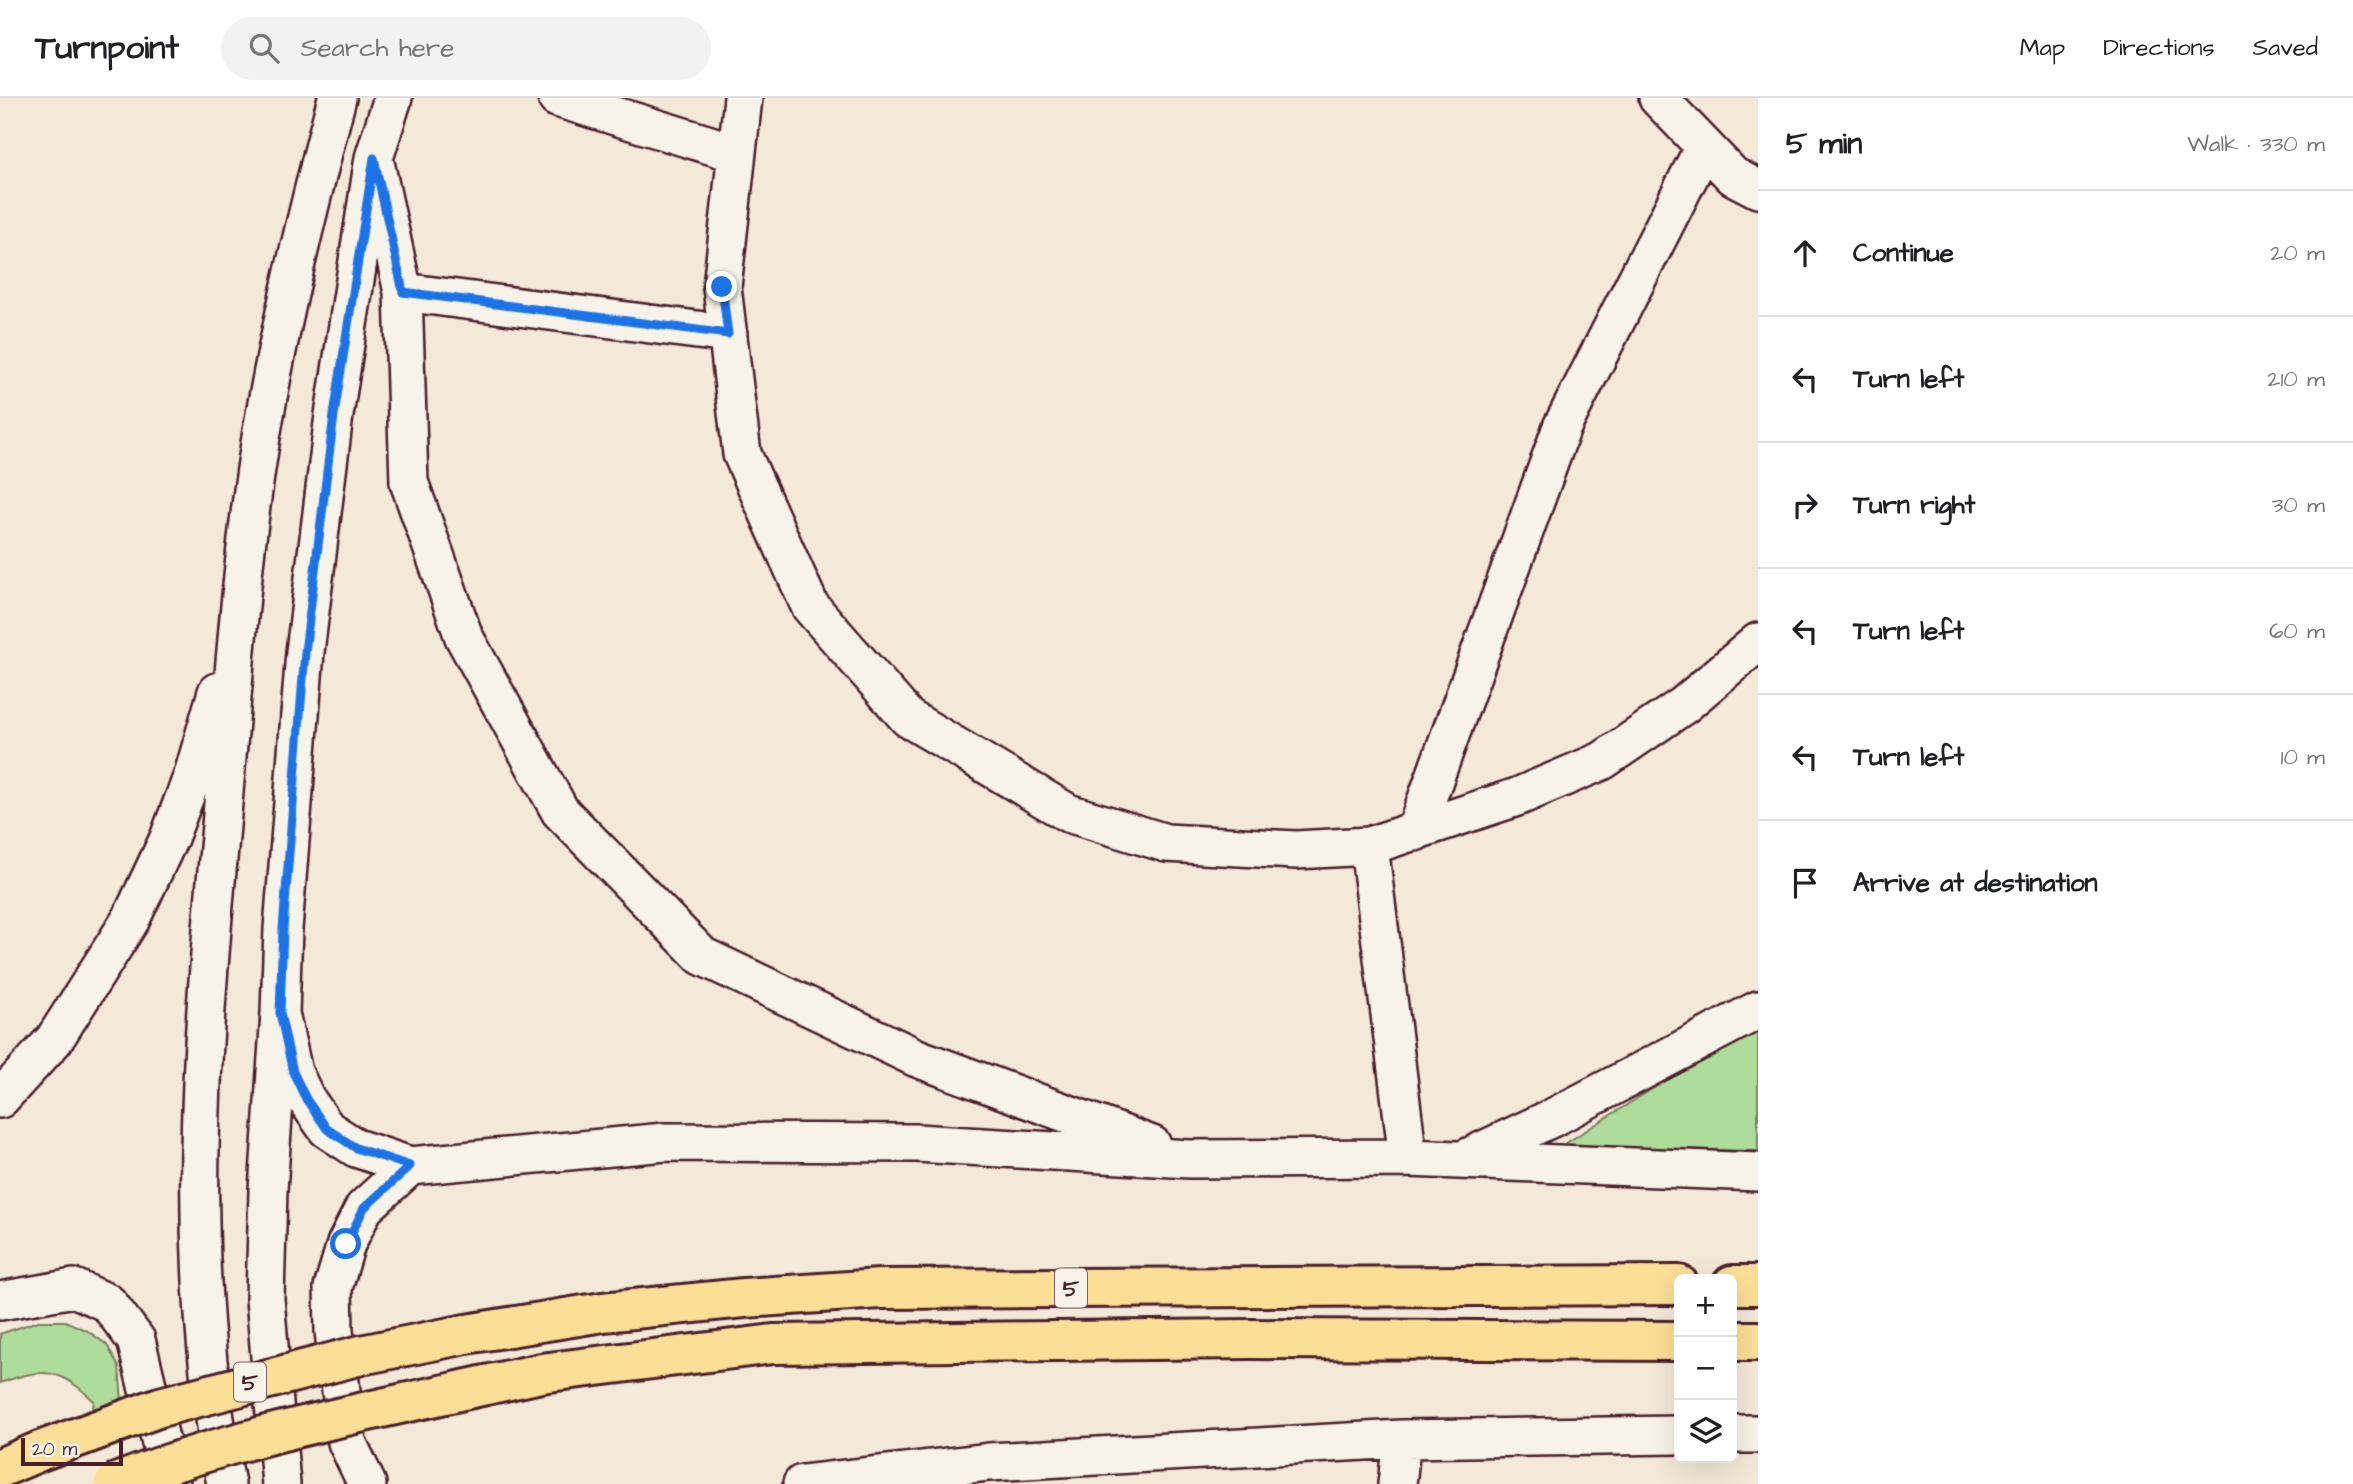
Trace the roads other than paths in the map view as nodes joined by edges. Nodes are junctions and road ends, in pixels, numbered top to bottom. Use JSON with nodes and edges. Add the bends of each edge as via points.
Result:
{"nodes":[{"id":1,"x":337,"y":98,"type":"edge"},
{"id":2,"x":393,"y":98,"type":"edge"},
{"id":3,"x":557,"y":98,"type":"edge"},
{"id":4,"x":743,"y":98,"type":"edge"},
{"id":5,"x":1658,"y":98,"type":"edge"},
{"id":6,"x":1703,"y":147,"type":"junction"},
{"id":7,"x":736,"y":152,"type":"junction"},
{"id":8,"x":374,"y":158,"type":"junction"},
{"id":9,"x":1758,"y":189,"type":"edge"},
{"id":10,"x":403,"y":292,"type":"junction"},
{"id":11,"x":728,"y":334,"type":"junction"},
{"id":12,"x":237,"y":620,"type":"junction"},
{"id":13,"x":1758,"y":642,"type":"edge"},
{"id":14,"x":1415,"y":832,"type":"junction"},
{"id":15,"x":1369,"y":846,"type":"junction"},
{"id":16,"x":1758,"y":1010,"type":"edge"},
{"id":17,"x":280,"y":1013,"type":"junction"},
{"id":18,"x":0,"y":1099,"type":"edge"},
{"id":19,"x":1408,"y":1158,"type":"junction"},
{"id":20,"x":1190,"y":1159,"type":"junction"},
{"id":21,"x":1463,"y":1160,"type":"junction"},
{"id":22,"x":410,"y":1166,"type":"junction"},
{"id":23,"x":1758,"y":1172,"type":"edge"},
{"id":24,"x":1737,"y":1285,"type":"edge"},
{"id":25,"x":1758,"y":1285,"type":"edge"},
{"id":26,"x":1674,"y":1286,"type":"edge"},
{"id":27,"x":0,"y":1301,"type":"edge"},
{"id":28,"x":1674,"y":1341,"type":"edge"},
{"id":29,"x":1737,"y":1341,"type":"edge"},
{"id":30,"x":1758,"y":1341,"type":"edge"},
{"id":31,"x":1737,"y":1434,"type":"edge"},
{"id":32,"x":1758,"y":1434,"type":"edge"},
{"id":33,"x":1674,"y":1435,"type":"edge"},
{"id":34,"x":1402,"y":1439,"type":"junction"},
{"id":35,"x":0,"y":1468,"type":"edge"},
{"id":36,"x":114,"y":1484,"type":"edge"},
{"id":37,"x":170,"y":1484,"type":"edge"},
{"id":38,"x":226,"y":1484,"type":"edge"},
{"id":39,"x":281,"y":1484,"type":"edge"},
{"id":40,"x":367,"y":1484,"type":"edge"},
{"id":41,"x":802,"y":1484,"type":"edge"},
{"id":42,"x":1396,"y":1484,"type":"edge"}],
"edges":[{"from":1,"to":12,"type":"street","via":[[275,357]]},
{"from":2,"to":8,"type":"street"},
{"from":3,"to":7,"type":"street"},
{"from":4,"to":7,"type":"street"},
{"from":5,"to":6,"type":"street"},
{"from":6,"to":9,"type":"street","via":[[1733,176]]},
{"from":6,"to":14,"type":"street","via":[[1562,427]]},
{"from":7,"to":11,"type":"street","via":[[722,287]]},
{"from":8,"to":10,"type":"street"},
{"from":8,"to":17,"type":"street","via":[[334,415],[305,652]]},
{"from":10,"to":11,"type":"street"},
{"from":10,"to":20,"type":"street","via":[[409,482],[464,636],[560,811],[702,956],[917,1058]]},
{"from":11,"to":15,"type":"street","via":[[742,453],[810,606],[908,718],[1068,813],[1166,843],[1296,850]]},
{"from":12,"to":18,"type":"street","via":[[193,775],[131,919],[54,1040]]},
{"from":12,"to":38,"type":"street","via":[[203,1028],[199,1218],[205,1352]]},
{"from":13,"to":14,"type":"street","via":[[1684,705],[1602,761]]},
{"from":14,"to":15,"type":"street"},
{"from":15,"to":19,"type":"street"},
{"from":16,"to":21,"type":"street"},
{"from":17,"to":22,"type":"street","via":[[293,1072],[327,1129],[356,1148]]},
{"from":17,"to":39,"type":"street","via":[[265,1299]]},
{"from":19,"to":20,"type":"street"},
{"from":19,"to":21,"type":"street"},
{"from":20,"to":22,"type":"street","via":[[916,1143],[665,1142]]},
{"from":21,"to":23,"type":"street"},
{"from":22,"to":40,"type":"street","via":[[364,1208],[346,1244],[333,1287],[347,1442]]},
{"from":24,"to":25,"type":"highway"},
{"from":26,"to":35,"type":"highway","number":"5","bridge":true,"via":[[880,1289],[603,1312],[466,1334],[287,1373],[160,1407]]},
{"from":27,"to":37,"type":"street","via":[[75,1288],[108,1303],[136,1340]]},
{"from":28,"to":36,"type":"highway","number":"5","bridge":true,"via":[[773,1344],[541,1373],[315,1423]]},
{"from":29,"to":30,"type":"highway"},
{"from":31,"to":32,"type":"street"},
{"from":33,"to":34,"type":"street"},
{"from":34,"to":41,"type":"street","via":[[989,1462]]},
{"from":34,"to":42,"type":"street"}]}
